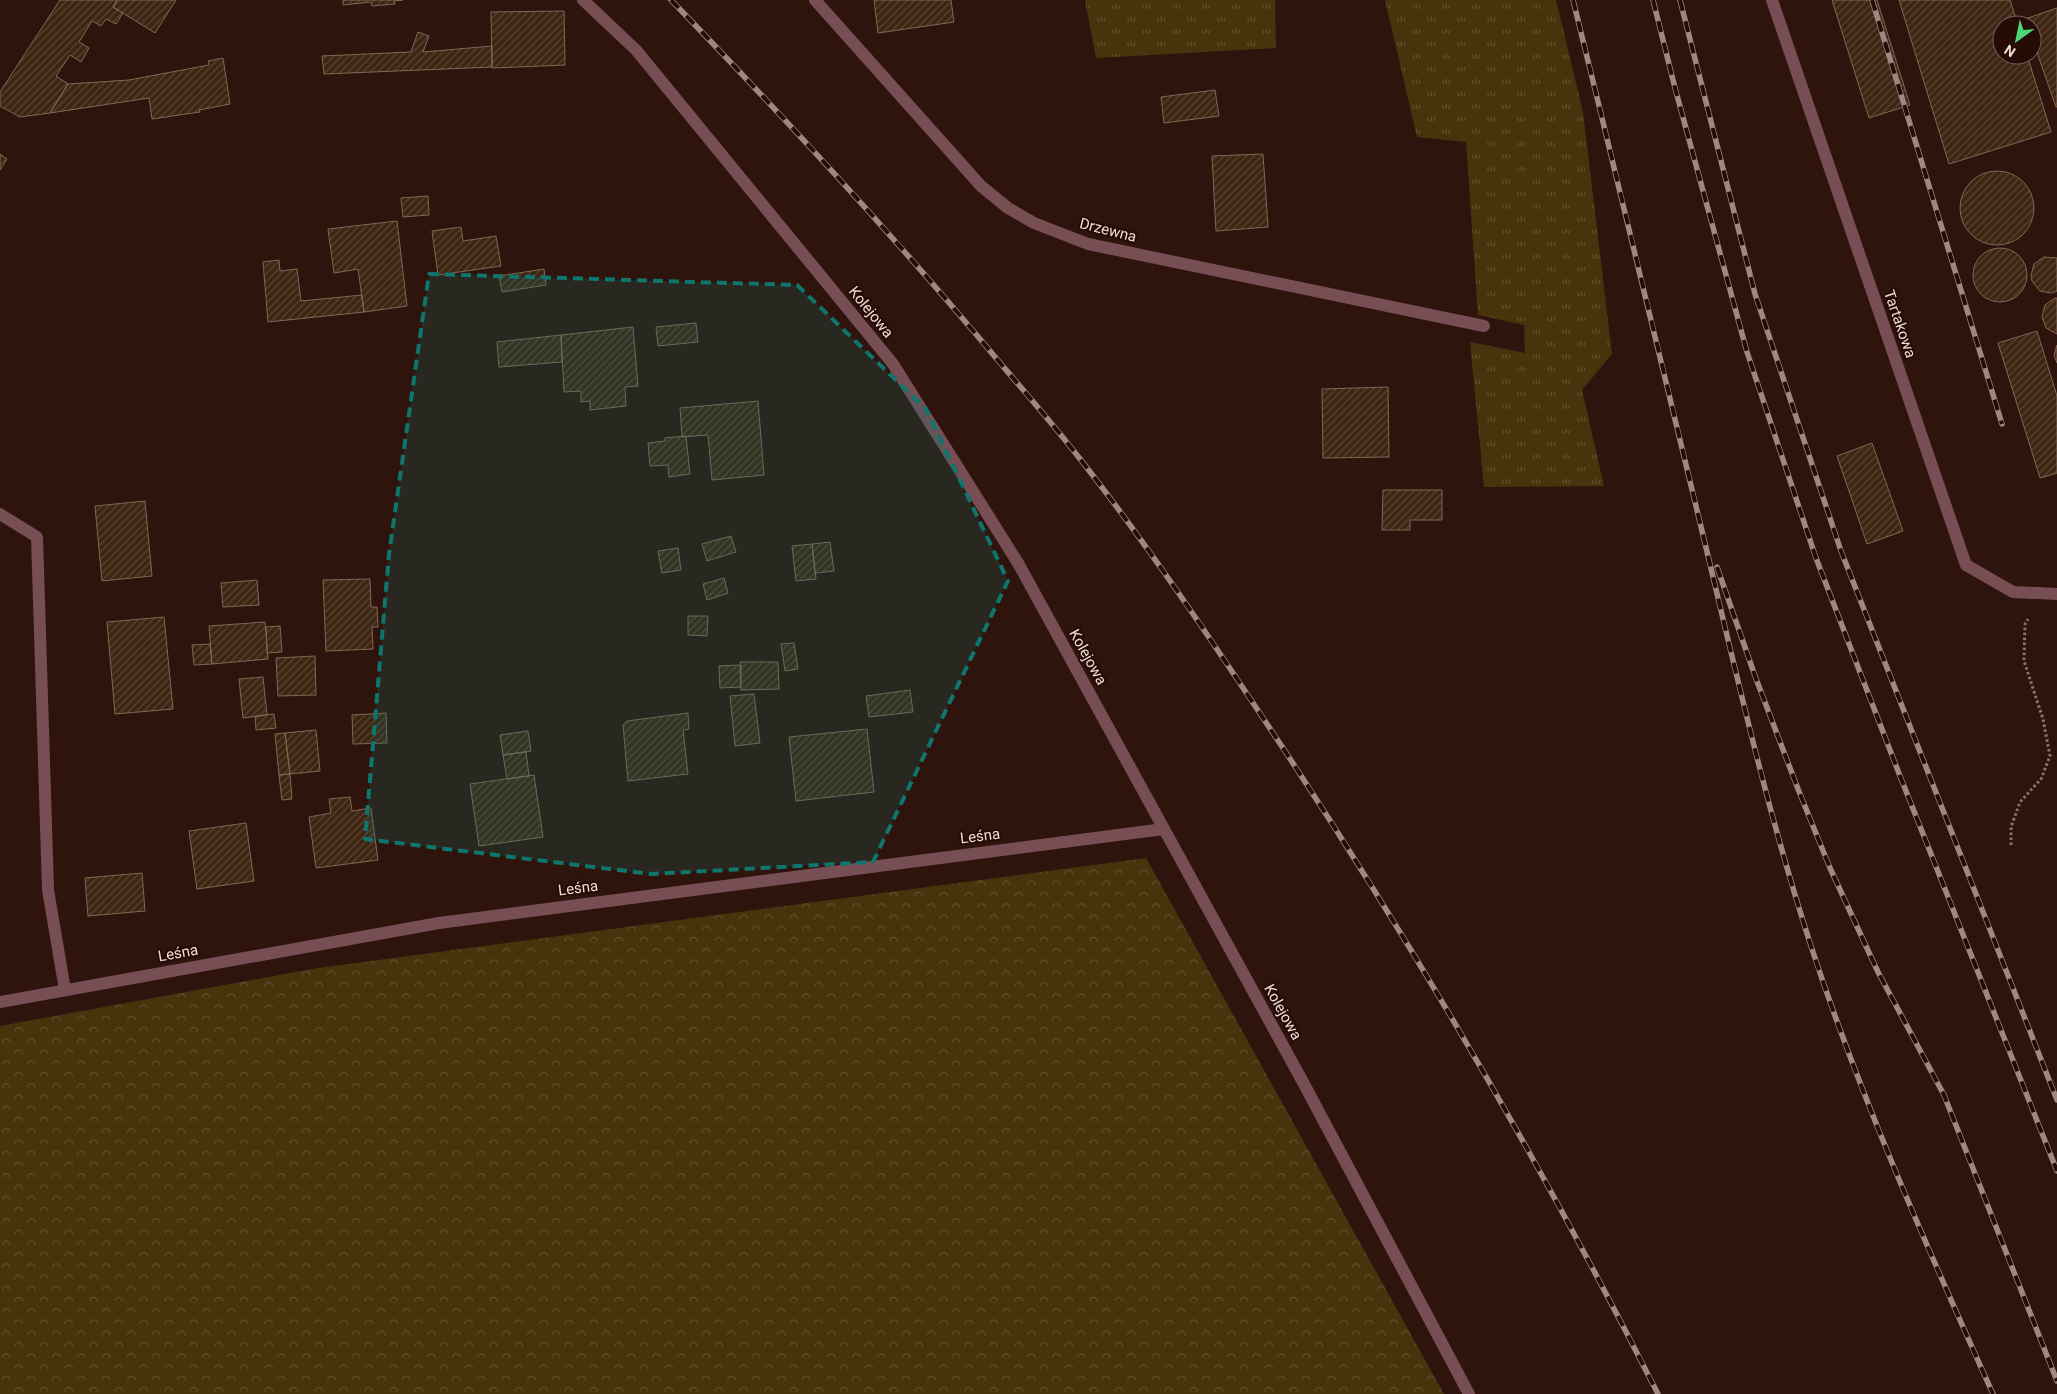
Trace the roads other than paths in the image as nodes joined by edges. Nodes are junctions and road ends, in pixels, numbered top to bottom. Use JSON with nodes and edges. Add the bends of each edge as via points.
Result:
{"nodes":[{"id":1,"x":583,"y":0,"type":"edge"},
{"id":2,"x":815,"y":0,"type":"edge"},
{"id":3,"x":1772,"y":0,"type":"edge"},
{"id":4,"x":1484,"y":326,"type":"dead end"},
{"id":5,"x":0,"y":514,"type":"edge"},
{"id":6,"x":2057,"y":594,"type":"edge"},
{"id":7,"x":1164,"y":829,"type":"junction"},
{"id":8,"x":65,"y":990,"type":"junction"},
{"id":9,"x":0,"y":1002,"type":"edge"},
{"id":10,"x":1469,"y":1394,"type":"edge"}],
"edges":[{"from":1,"to":7,"type":"street","name":"Kolejowa","via":[[636,50],[893,364],[1018,563]]},
{"from":2,"to":4,"type":"street","name":"Drzewna","via":[[981,186],[1008,208],[1034,223],[1088,244]]},
{"from":3,"to":6,"type":"street","name":"Tartakowa","via":[[1966,565],[2013,592]]},
{"from":5,"to":8,"type":"street","via":[[37,537],[48,890]]},
{"from":7,"to":8,"type":"street","name":"Leśna","via":[[439,923]]},
{"from":7,"to":10,"type":"street","name":"Kolejowa"},
{"from":8,"to":9,"type":"street","name":"Leśna"}]}
